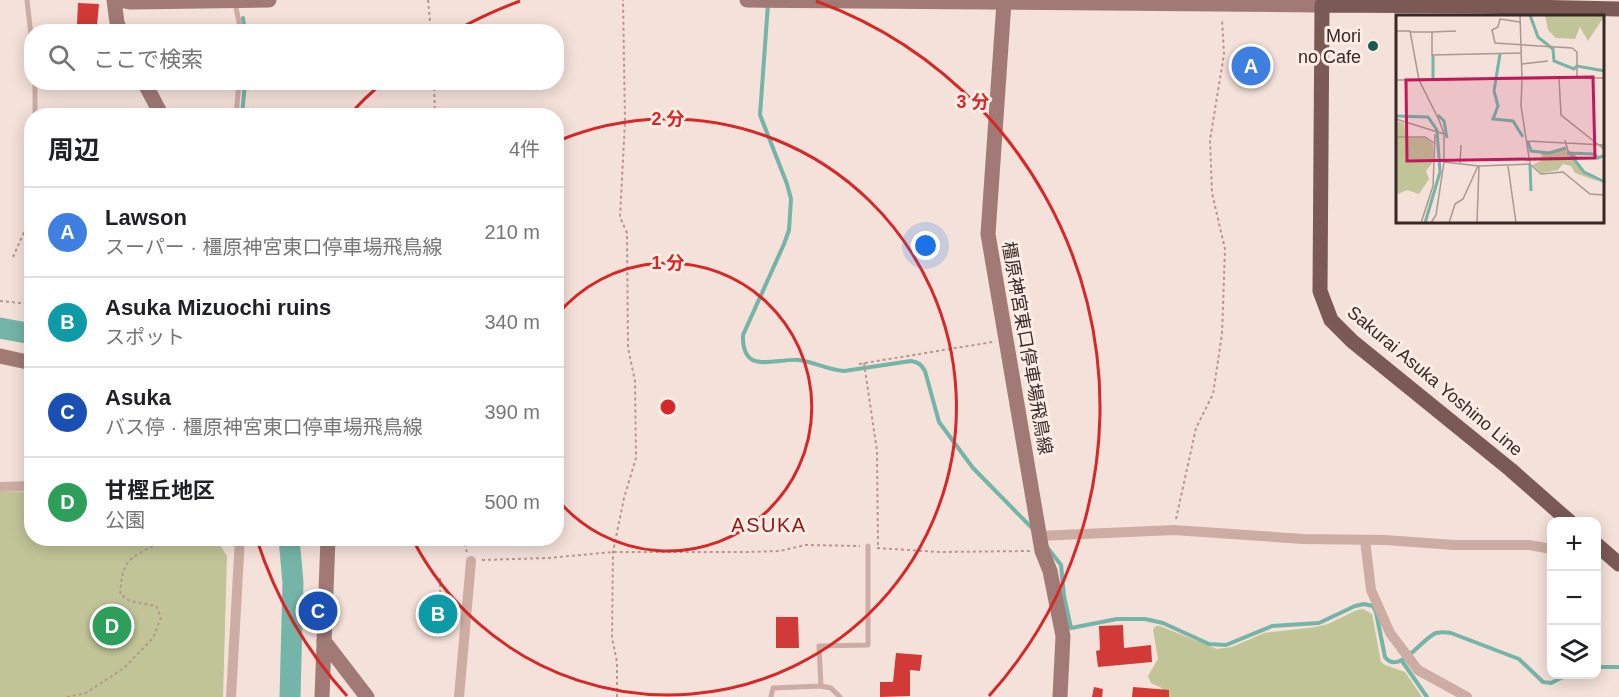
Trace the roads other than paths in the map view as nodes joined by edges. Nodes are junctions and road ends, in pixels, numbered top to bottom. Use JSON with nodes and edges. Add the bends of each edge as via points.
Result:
{"nodes":[{"id":1,"x":27,"y":0,"type":"edge"},
{"id":2,"x":114,"y":0,"type":"edge"},
{"id":3,"x":120,"y":0,"type":"edge"},
{"id":4,"x":269,"y":0,"type":"edge"},
{"id":5,"x":747,"y":0,"type":"edge"},
{"id":6,"x":759,"y":0,"type":"edge"},
{"id":7,"x":772,"y":0,"type":"edge"},
{"id":8,"x":235,"y":1,"type":"edge"},
{"id":9,"x":1004,"y":1,"type":"edge"},
{"id":10,"x":1218,"y":2,"type":"edge"},
{"id":11,"x":1480,"y":3,"type":"edge"},
{"id":12,"x":1322,"y":5,"type":"junction"},
{"id":13,"x":1619,"y":9,"type":"edge"},
{"id":14,"x":30,"y":24,"type":"edge"},
{"id":15,"x":117,"y":24,"type":"edge"},
{"id":16,"x":239,"y":24,"type":"edge"},
{"id":17,"x":35,"y":90,"type":"edge"},
{"id":18,"x":148,"y":90,"type":"edge"},
{"id":19,"x":238,"y":90,"type":"edge"},
{"id":20,"x":35,"y":108,"type":"edge"},
{"id":21,"x":158,"y":108,"type":"edge"},
{"id":22,"x":237,"y":108,"type":"edge"},
{"id":23,"x":0,"y":356,"type":"edge"},
{"id":24,"x":24,"y":361,"type":"edge"},
{"id":25,"x":24,"y":486,"type":"edge"},
{"id":26,"x":0,"y":487,"type":"edge"},
{"id":27,"x":1564,"y":517,"type":"edge"},
{"id":28,"x":1365,"y":540,"type":"junction"},
{"id":29,"x":1040,"y":544,"type":"junction"},
{"id":30,"x":238,"y":546,"type":"edge"},
{"id":31,"x":328,"y":546,"type":"edge"},
{"id":32,"x":868,"y":546,"type":"road end"},
{"id":33,"x":1547,"y":548,"type":"edge"},
{"id":34,"x":1601,"y":548,"type":"edge"},
{"id":35,"x":1601,"y":559,"type":"edge"},
{"id":36,"x":471,"y":561,"type":"road end"},
{"id":37,"x":1618,"y":562,"type":"edge"},
{"id":38,"x":324,"y":641,"type":"junction"},
{"id":39,"x":820,"y":686,"type":"junction"},
{"id":40,"x":231,"y":697,"type":"edge"},
{"id":41,"x":322,"y":697,"type":"edge"},
{"id":42,"x":367,"y":697,"type":"edge"},
{"id":43,"x":459,"y":697,"type":"edge"},
{"id":44,"x":771,"y":697,"type":"edge"},
{"id":45,"x":840,"y":697,"type":"edge"},
{"id":46,"x":1060,"y":697,"type":"edge"},
{"id":47,"x":1467,"y":697,"type":"edge"}],
"edges":[{"from":1,"to":14,"type":"lane"},
{"from":2,"to":15,"type":"main road"},
{"from":3,"to":8,"type":"main road"},
{"from":4,"to":8,"type":"main road"},
{"from":5,"to":6,"type":"main road"},
{"from":6,"to":7,"type":"main road"},
{"from":7,"to":9,"type":"main road"},
{"from":8,"to":16,"type":"lane"},
{"from":9,"to":10,"type":"main road"},
{"from":9,"to":29,"type":"main road","name":"橿原神宮東口停車場飛鳥線","via":[[988,234]]},
{"from":10,"to":12,"type":"main road"},
{"from":11,"to":12,"type":"main road"},
{"from":11,"to":13,"type":"main road"},
{"from":12,"to":27,"type":"main road","name":"Sakurai Asuka Yoshino Line","via":[[1320,291],[1331,320],[1352,342]]},
{"from":17,"to":20,"type":"lane"},
{"from":18,"to":21,"type":"main road"},
{"from":19,"to":22,"type":"lane"},
{"from":23,"to":24,"type":"main road"},
{"from":25,"to":26,"type":"street"},
{"from":28,"to":29,"type":"street","via":[[1174,530]]},
{"from":28,"to":33,"type":"street"},
{"from":28,"to":47,"type":"street","via":[[1371,590],[1390,633],[1418,670]]},
{"from":29,"to":46,"type":"main road","name":"橿原神宮東口停車場飛鳥線","via":[[1050,571],[1063,636]]},
{"from":30,"to":40,"type":"street"},
{"from":31,"to":38,"type":"main road"},
{"from":32,"to":39,"type":"lane","via":[[868,645],[819,646]]},
{"from":34,"to":37,"type":"main road"},
{"from":35,"to":37,"type":"street"},
{"from":36,"to":43,"type":"street"},
{"from":38,"to":41,"type":"main road"},
{"from":38,"to":42,"type":"main road"},
{"from":39,"to":44,"type":"lane","via":[[773,688]]},
{"from":39,"to":45,"type":"lane","via":[[831,688]]}]}
